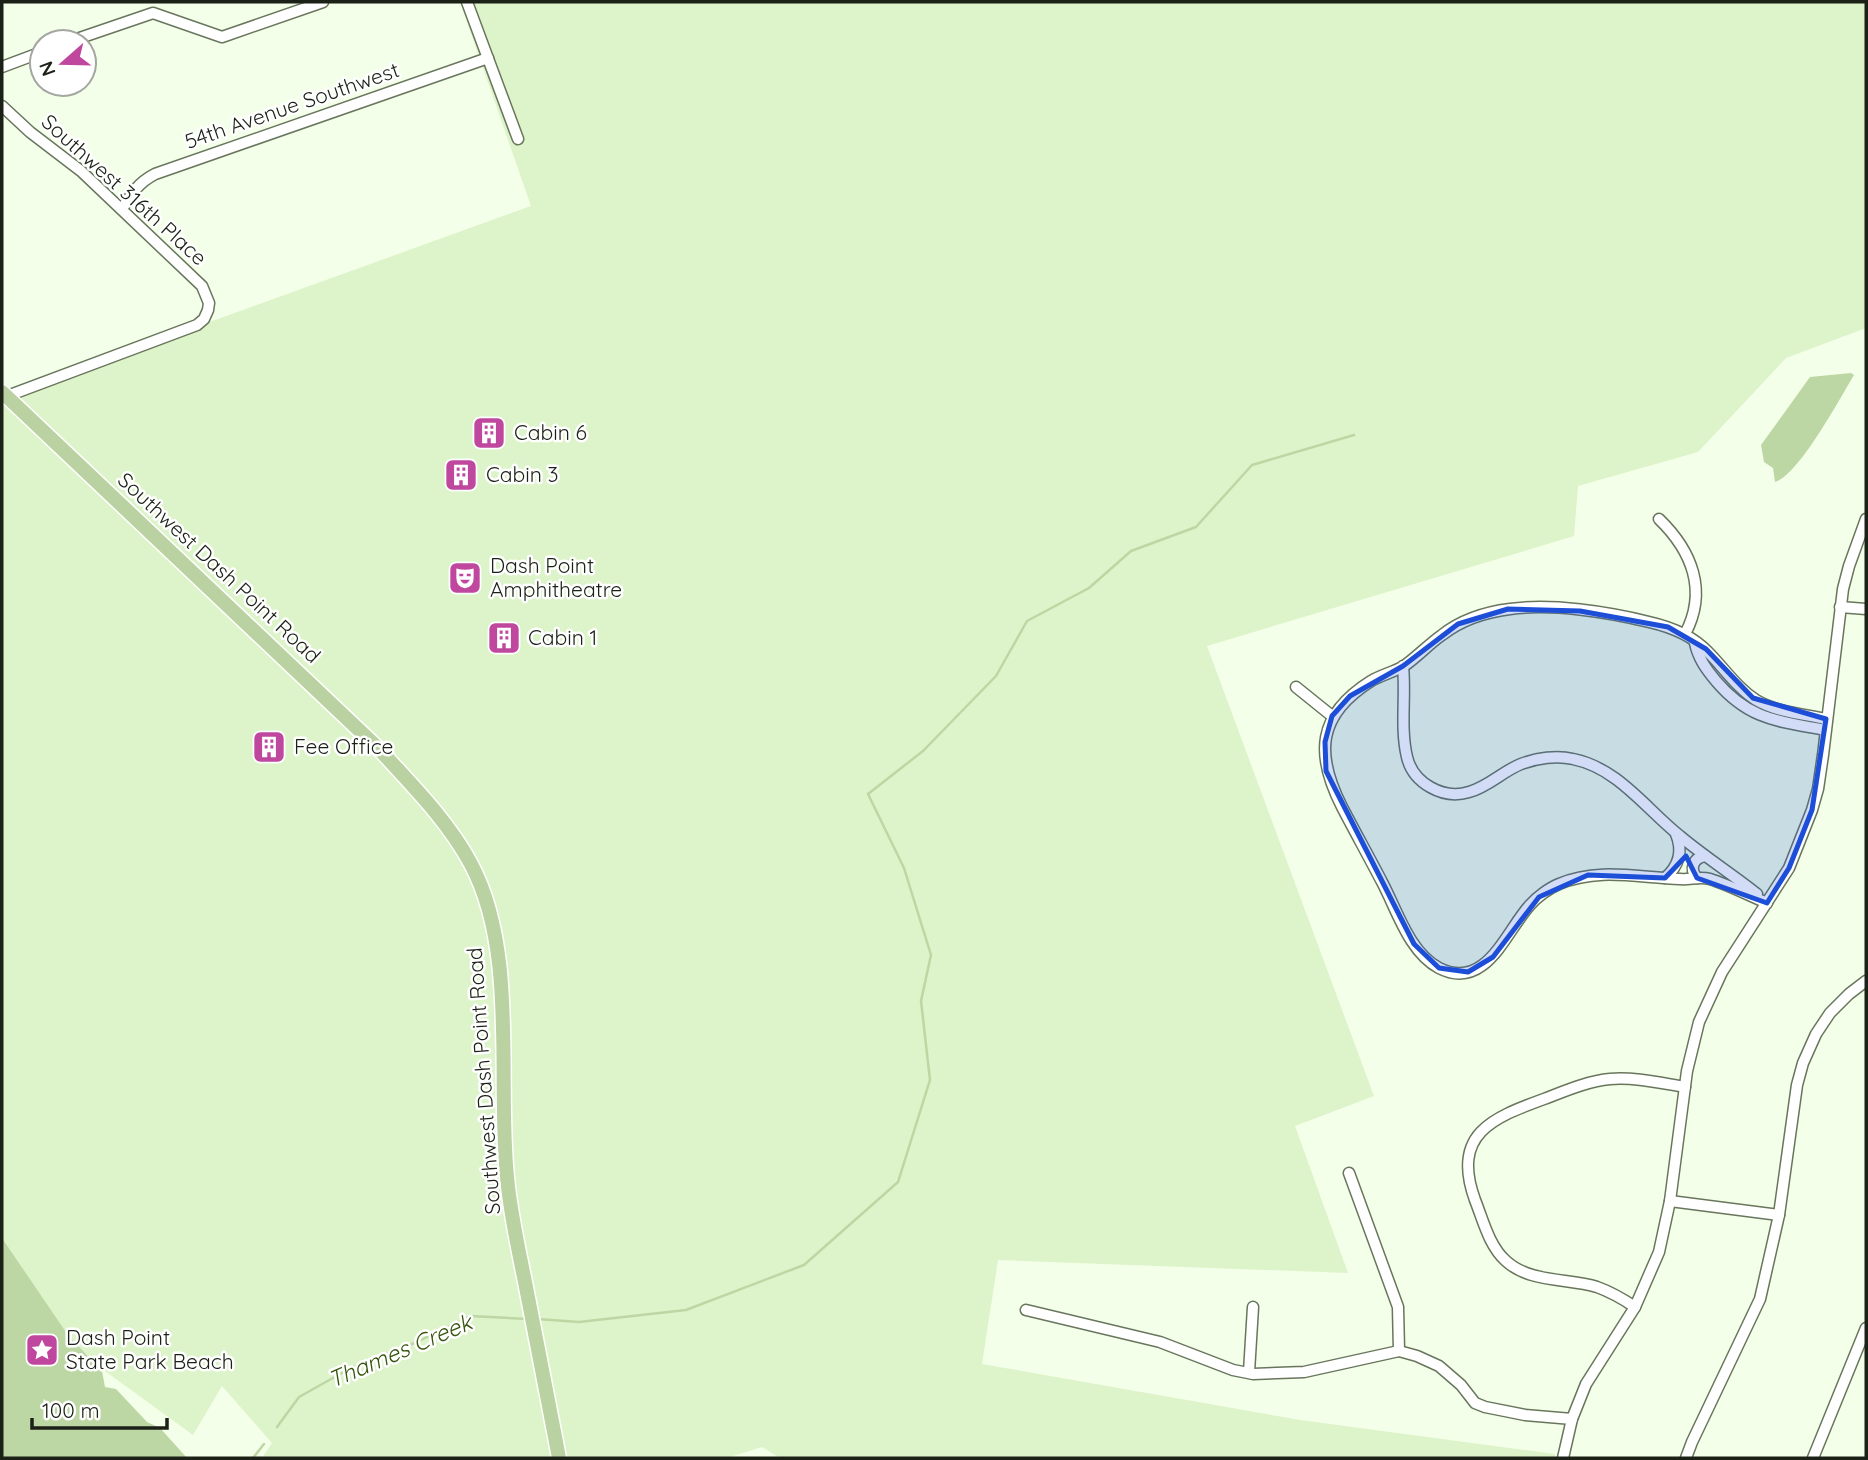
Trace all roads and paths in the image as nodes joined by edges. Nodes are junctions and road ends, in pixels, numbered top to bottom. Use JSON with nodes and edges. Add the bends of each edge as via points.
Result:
{"nodes":[{"id":1,"x":161,"y":2,"type":"edge"},
{"id":2,"x":323,"y":2,"type":"edge"},
{"id":3,"x":467,"y":2,"type":"edge"},
{"id":4,"x":158,"y":14,"type":"junction"},
{"id":5,"x":98,"y":31,"type":"edge"},
{"id":6,"x":28,"y":57,"type":"edge"},
{"id":7,"x":488,"y":58,"type":"junction"},
{"id":8,"x":2,"y":67,"type":"edge"},
{"id":9,"x":2,"y":106,"type":"edge"},
{"id":10,"x":518,"y":139,"type":"dead end"},
{"id":11,"x":122,"y":209,"type":"junction"},
{"id":12,"x":3,"y":395,"type":"edge"},
{"id":13,"x":1659,"y":519,"type":"dead end"},
{"id":14,"x":1866,"y":519,"type":"edge"},
{"id":15,"x":1840,"y":607,"type":"junction"},
{"id":16,"x":1866,"y":609,"type":"edge"},
{"id":17,"x":1685,"y":634,"type":"junction"},
{"id":18,"x":1403,"y":666,"type":"junction"},
{"id":19,"x":1296,"y":687,"type":"dead end"},
{"id":20,"x":1332,"y":716,"type":"junction"},
{"id":21,"x":1826,"y":724,"type":"junction"},
{"id":22,"x":1676,"y":834,"type":"junction"},
{"id":23,"x":1704,"y":856,"type":"junction"},
{"id":24,"x":1665,"y":878,"type":"junction"},
{"id":25,"x":1697,"y":878,"type":"junction"},
{"id":26,"x":1767,"y":902,"type":"junction"},
{"id":27,"x":1866,"y":981,"type":"edge"},
{"id":28,"x":1685,"y":1087,"type":"junction"},
{"id":29,"x":1349,"y":1173,"type":"dead end"},
{"id":30,"x":1670,"y":1201,"type":"junction"},
{"id":31,"x":1779,"y":1215,"type":"junction"},
{"id":32,"x":1253,"y":1307,"type":"dead end"},
{"id":33,"x":1635,"y":1307,"type":"junction"},
{"id":34,"x":1026,"y":1310,"type":"dead end"},
{"id":35,"x":1866,"y":1328,"type":"edge"},
{"id":36,"x":1399,"y":1351,"type":"junction"},
{"id":37,"x":1249,"y":1372,"type":"junction"},
{"id":38,"x":1572,"y":1419,"type":"junction"},
{"id":39,"x":559,"y":1458,"type":"edge"},
{"id":40,"x":1563,"y":1458,"type":"edge"},
{"id":41,"x":1686,"y":1458,"type":"edge"},
{"id":42,"x":1813,"y":1458,"type":"edge"}],
"edges":[{"from":1,"to":4,"type":"street"},
{"from":2,"to":4,"type":"street","via":[[222,37]]},
{"from":3,"to":7,"type":"street"},
{"from":4,"to":5,"type":"street","via":[[144,14]]},
{"from":6,"to":8,"type":"street"},
{"from":7,"to":10,"type":"street"},
{"from":7,"to":11,"type":"street","name":"54th Avenue Southwest","via":[[155,174],[142,181]]},
{"from":9,"to":11,"type":"street","name":"Southwest 316th Place"},
{"from":11,"to":12,"type":"street","name":"Southwest 316th Place","via":[[202,286],[208,310],[197,325],[186,330]]},
{"from":12,"to":39,"type":"main road","name":"Southwest Dash Point Road","via":[[379,749],[421,794],[471,863],[497,940],[507,1178]]},
{"from":13,"to":17,"type":"street","via":[[1683,547],[1696,578],[1695,612]]},
{"from":14,"to":15,"type":"street"},
{"from":15,"to":16,"type":"street"},
{"from":15,"to":21,"type":"street"},
{"from":17,"to":18,"type":"street","via":[[1648,621],[1580,611],[1508,609],[1458,624]]},
{"from":17,"to":21,"type":"street","via":[[1753,698]]},
{"from":18,"to":20,"type":"street","via":[[1364,685]]},
{"from":18,"to":22,"type":"street","via":[[1406,754],[1418,777],[1430,787],[1449,793],[1469,792],[1520,765],[1546,758],[1573,759],[1616,779]]},
{"from":19,"to":20,"type":"street"},
{"from":20,"to":24,"type":"street","via":[[1324,752],[1330,783],[1407,933],[1439,968],[1468,972],[1487,962],[1530,905],[1558,884],[1603,873]]},
{"from":21,"to":26,"type":"street","via":[[1812,810],[1789,868]]},
{"from":22,"to":23,"type":"street"},
{"from":22,"to":24,"type":"street","via":[[1679,860]]},
{"from":23,"to":25,"type":"street","via":[[1693,864]]},
{"from":23,"to":26,"type":"street"},
{"from":24,"to":25,"type":"street"},
{"from":25,"to":26,"type":"street"},
{"from":26,"to":28,"type":"street","via":[[1706,1004]]},
{"from":27,"to":31,"type":"street","via":[[1830,1013],[1803,1063]]},
{"from":28,"to":30,"type":"street"},
{"from":28,"to":33,"type":"street","via":[[1611,1079],[1571,1089],[1493,1120],[1470,1152],[1469,1184],[1491,1239],[1508,1263],[1525,1274],[1595,1287]]},
{"from":29,"to":36,"type":"street","via":[[1398,1307]]},
{"from":30,"to":31,"type":"street"},
{"from":30,"to":33,"type":"street","via":[[1659,1252]]},
{"from":31,"to":41,"type":"street","via":[[1757,1308]]},
{"from":32,"to":37,"type":"street"},
{"from":33,"to":38,"type":"street","via":[[1593,1370]]},
{"from":34,"to":37,"type":"street","via":[[1160,1342]]},
{"from":35,"to":42,"type":"street"},
{"from":36,"to":37,"type":"street","via":[[1304,1372]]},
{"from":36,"to":38,"type":"street","via":[[1439,1366],[1485,1407]]},
{"from":38,"to":40,"type":"street"}]}
